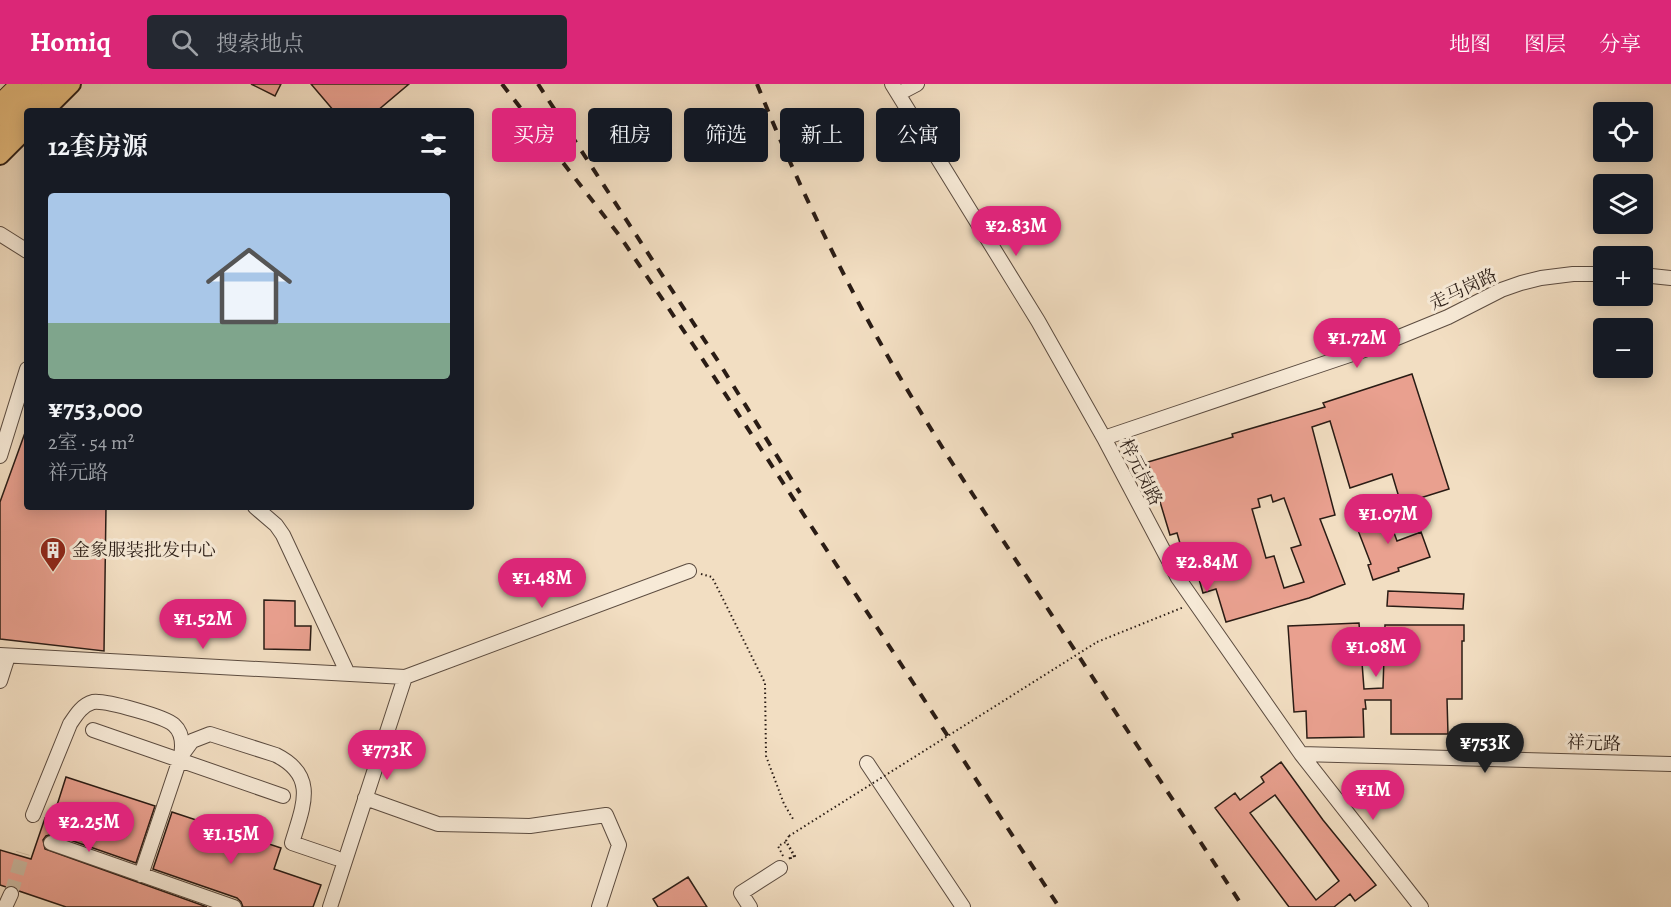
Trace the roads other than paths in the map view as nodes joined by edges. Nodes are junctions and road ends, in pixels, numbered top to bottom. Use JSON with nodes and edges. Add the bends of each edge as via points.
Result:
{"nodes":[{"id":1,"x":21,"y":84,"type":"edge"},
{"id":2,"x":34,"y":84,"type":"edge"},
{"id":3,"x":56,"y":84,"type":"edge"},
{"id":4,"x":72,"y":84,"type":"edge"},
{"id":5,"x":916,"y":84,"type":"edge"},
{"id":6,"x":895,"y":89,"type":"edge"},
{"id":7,"x":0,"y":105,"type":"edge"},
{"id":8,"x":32,"y":108,"type":"edge"},
{"id":9,"x":48,"y":108,"type":"edge"},
{"id":10,"x":24,"y":116,"type":"edge"},
{"id":11,"x":0,"y":118,"type":"edge"},
{"id":12,"x":24,"y":132,"type":"edge"},
{"id":13,"x":0,"y":140,"type":"edge"},
{"id":14,"x":0,"y":156,"type":"edge"},
{"id":15,"x":0,"y":234,"type":"edge"},
{"id":16,"x":24,"y":249,"type":"edge"},
{"id":17,"x":1593,"y":274,"type":"edge"},
{"id":18,"x":1653,"y":276,"type":"edge"},
{"id":19,"x":1671,"y":278,"type":"edge"},
{"id":20,"x":24,"y":379,"type":"edge"},
{"id":21,"x":1104,"y":438,"type":"junction"},
{"id":22,"x":0,"y":456,"type":"edge"},
{"id":23,"x":258,"y":510,"type":"edge"},
{"id":24,"x":689,"y":571,"type":"road end"},
{"id":25,"x":4,"y":656,"type":"edge"},
{"id":26,"x":348,"y":674,"type":"junction"},
{"id":27,"x":405,"y":677,"type":"junction"},
{"id":28,"x":0,"y":681,"type":"edge"},
{"id":29,"x":93,"y":730,"type":"dead end"},
{"id":30,"x":1300,"y":754,"type":"junction"},
{"id":31,"x":180,"y":758,"type":"junction"},
{"id":32,"x":867,"y":764,"type":"dead end"},
{"id":33,"x":1671,"y":764,"type":"edge"},
{"id":34,"x":283,"y":796,"type":"dead end"},
{"id":35,"x":365,"y":798,"type":"junction"},
{"id":36,"x":33,"y":815,"type":"dead end"},
{"id":37,"x":51,"y":843,"type":"dead end"},
{"id":38,"x":336,"y":858,"type":"dead end"},
{"id":39,"x":783,"y":864,"type":"road end"},
{"id":40,"x":141,"y":875,"type":"junction"},
{"id":41,"x":11,"y":894,"type":"tunnel mouth"},
{"id":42,"x":602,"y":905,"type":"edge"},
{"id":43,"x":332,"y":906,"type":"edge"},
{"id":44,"x":5,"y":907,"type":"edge"},
{"id":45,"x":234,"y":907,"type":"edge"},
{"id":46,"x":750,"y":907,"type":"edge"},
{"id":47,"x":963,"y":907,"type":"edge"},
{"id":48,"x":1421,"y":907,"type":"edge"}],
"edges":[{"from":1,"to":7,"type":"highway"},
{"from":2,"to":11,"type":"main road"},
{"from":3,"to":8,"type":"highway"},
{"from":4,"to":9,"type":"main road"},
{"from":5,"to":6,"type":"street"},
{"from":6,"to":21,"type":"street","name":"梓元岗路","via":[[1038,321]]},
{"from":10,"to":13,"type":"highway"},
{"from":12,"to":14,"type":"main road"},
{"from":15,"to":16,"type":"street"},
{"from":17,"to":21,"type":"street","name":"走马岗路","via":[[1573,273],[1521,284],[1382,344]]},
{"from":18,"to":19,"type":"street"},
{"from":20,"to":22,"type":"street"},
{"from":21,"to":30,"type":"street","name":"梓元岗路","via":[[1161,549],[1194,603]]},
{"from":23,"to":26,"type":"street","via":[[283,535]]},
{"from":24,"to":27,"type":"street"},
{"from":25,"to":26,"type":"street"},
{"from":25,"to":28,"type":"street"},
{"from":26,"to":27,"type":"street"},
{"from":27,"to":35,"type":"street"},
{"from":29,"to":31,"type":"street"},
{"from":30,"to":33,"type":"street","name":"祥元路"},
{"from":30,"to":48,"type":"street","name":"梓元岗路"},
{"from":31,"to":34,"type":"street"},
{"from":31,"to":36,"type":"street","via":[[183,743],[173,723],[118,705],[92,702],[77,712],[70,724]]},
{"from":31,"to":38,"type":"street","via":[[192,741],[210,734],[285,760],[300,774],[305,798],[292,843]]},
{"from":31,"to":40,"type":"street"},
{"from":32,"to":47,"type":"street"},
{"from":35,"to":42,"type":"street","via":[[438,824],[530,826],[606,815],[619,845]]},
{"from":35,"to":43,"type":"street"},
{"from":37,"to":40,"type":"street"},
{"from":39,"to":46,"type":"street","via":[[741,892]]},
{"from":40,"to":45,"type":"street"},
{"from":41,"to":44,"type":"street"}]}
